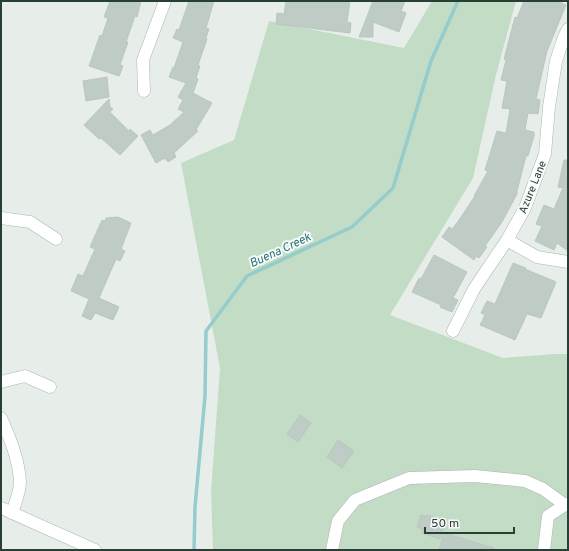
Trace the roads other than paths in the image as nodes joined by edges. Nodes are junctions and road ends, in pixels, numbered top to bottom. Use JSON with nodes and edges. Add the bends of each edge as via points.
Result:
{"nodes":[{"id":1,"x":164,"y":1,"type":"edge"},
{"id":2,"x":568,"y":29,"type":"edge"},
{"id":3,"x":144,"y":91,"type":"dead end"},
{"id":4,"x":1,"y":218,"type":"edge"},
{"id":5,"x":56,"y":239,"type":"dead end"},
{"id":6,"x":507,"y":240,"type":"junction"},
{"id":7,"x":568,"y":262,"type":"edge"},
{"id":8,"x":453,"y":331,"type":"dead end"},
{"id":9,"x":1,"y":382,"type":"edge"},
{"id":10,"x":50,"y":387,"type":"dead end"},
{"id":11,"x":1,"y":418,"type":"edge"},
{"id":12,"x":566,"y":505,"type":"edge"},
{"id":13,"x":6,"y":510,"type":"edge"},
{"id":14,"x":95,"y":550,"type":"edge"},
{"id":15,"x":332,"y":550,"type":"edge"},
{"id":16,"x":544,"y":550,"type":"edge"}],
"edges":[{"from":1,"to":3,"type":"street","via":[[143,60]]},
{"from":2,"to":6,"type":"street","name":"Azure Lane","via":[[556,61],[545,154],[525,208]]},
{"from":4,"to":5,"type":"street","via":[[30,222]]},
{"from":6,"to":7,"type":"street","via":[[537,256]]},
{"from":6,"to":8,"type":"street","name":"Azure Lane","via":[[474,289]]},
{"from":9,"to":10,"type":"street","via":[[25,376]]},
{"from":11,"to":13,"type":"street","via":[[10,439],[20,483]]},
{"from":12,"to":15,"type":"street","via":[[543,489],[525,481],[475,476],[409,478],[355,500],[338,521]]},
{"from":12,"to":16,"type":"street","via":[[548,516]]},
{"from":13,"to":14,"type":"street"}]}
